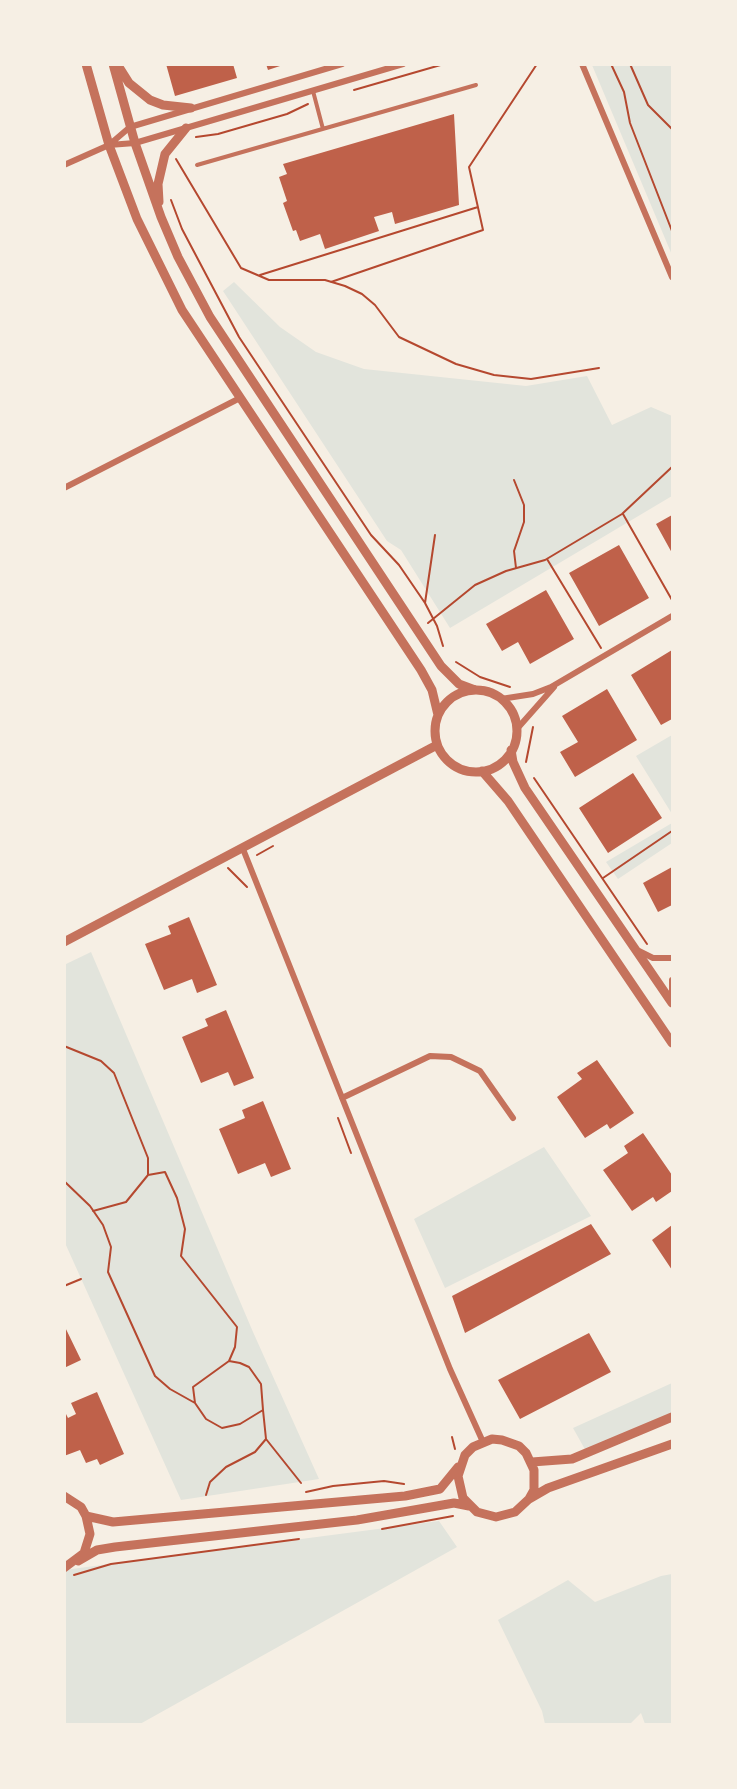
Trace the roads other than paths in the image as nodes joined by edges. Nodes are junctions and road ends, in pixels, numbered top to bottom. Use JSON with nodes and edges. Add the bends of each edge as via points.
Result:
{"nodes":[{"id":1,"x":86,"y":64,"type":"edge"},
{"id":2,"x":115,"y":64,"type":"edge"},
{"id":3,"x":342,"y":64,"type":"edge"},
{"id":4,"x":403,"y":64,"type":"edge"},
{"id":5,"x":582,"y":64,"type":"edge"},
{"id":6,"x":476,"y":85,"type":"dead end"},
{"id":7,"x":313,"y":91,"type":"junction"},
{"id":8,"x":191,"y":108,"type":"junction"},
{"id":9,"x":130,"y":127,"type":"junction"},
{"id":10,"x":186,"y":128,"type":"junction"},
{"id":11,"x":323,"y":129,"type":"junction"},
{"id":12,"x":135,"y":143,"type":"junction"},
{"id":13,"x":109,"y":145,"type":"junction"},
{"id":14,"x":64,"y":165,"type":"edge"},
{"id":15,"x":197,"y":165,"type":"dead end"},
{"id":16,"x":160,"y":213,"type":"junction"},
{"id":17,"x":672,"y":277,"type":"edge"},
{"id":18,"x":240,"y":398,"type":"junction"},
{"id":19,"x":64,"y":488,"type":"edge"},
{"id":20,"x":672,"y":616,"type":"edge"},
{"id":21,"x":558,"y":683,"type":"junction"},
{"id":22,"x":475,"y":690,"type":"junction"},
{"id":23,"x":501,"y":699,"type":"junction"},
{"id":24,"x":438,"y":715,"type":"junction"},
{"id":25,"x":516,"y":730,"type":"junction"},
{"id":26,"x":438,"y":745,"type":"junction"},
{"id":27,"x":511,"y":750,"type":"junction"},
{"id":28,"x":482,"y":771,"type":"junction"},
{"id":29,"x":243,"y":849,"type":"junction"},
{"id":30,"x":64,"y":942,"type":"edge"},
{"id":31,"x":636,"y":950,"type":"junction"},
{"id":32,"x":672,"y":958,"type":"edge"},
{"id":33,"x":672,"y":980,"type":"edge"},
{"id":34,"x":672,"y":1003,"type":"edge"},
{"id":35,"x":672,"y":1043,"type":"edge"},
{"id":36,"x":342,"y":1098,"type":"junction"},
{"id":37,"x":513,"y":1118,"type":"dead end"},
{"id":38,"x":672,"y":1417,"type":"edge"},
{"id":39,"x":483,"y":1442,"type":"junction"},
{"id":40,"x":672,"y":1444,"type":"edge"},
{"id":41,"x":532,"y":1462,"type":"junction"},
{"id":42,"x":460,"y":1465,"type":"junction"},
{"id":43,"x":64,"y":1496,"type":"edge"},
{"id":44,"x":530,"y":1499,"type":"junction"},
{"id":45,"x":469,"y":1506,"type":"junction"},
{"id":46,"x":86,"y":1516,"type":"junction"},
{"id":47,"x":78,"y":1561,"type":"junction"},
{"id":48,"x":64,"y":1568,"type":"edge"}],
"edges":[{"from":1,"to":13,"type":"street"},
{"from":2,"to":8,"type":"street","via":[[150,100]]},
{"from":2,"to":9,"type":"street"},
{"from":3,"to":8,"type":"street"},
{"from":4,"to":7,"type":"street"},
{"from":5,"to":17,"type":"street"},
{"from":6,"to":11,"type":"lane"},
{"from":7,"to":10,"type":"street"},
{"from":7,"to":11,"type":"lane"},
{"from":8,"to":9,"type":"street"},
{"from":9,"to":12,"type":"street"},
{"from":9,"to":13,"type":"street"},
{"from":10,"to":12,"type":"street"},
{"from":10,"to":16,"type":"street","via":[[173,141],[160,168]]},
{"from":11,"to":15,"type":"lane"},
{"from":12,"to":13,"type":"street"},
{"from":12,"to":16,"type":"street"},
{"from":13,"to":14,"type":"street"},
{"from":13,"to":18,"type":"street","via":[[165,278]]},
{"from":16,"to":22,"type":"street","via":[[210,317],[418,632],[451,677]]},
{"from":18,"to":19,"type":"street"},
{"from":18,"to":24,"type":"street","via":[[421,670],[432,690]]},
{"from":20,"to":21,"type":"street"},
{"from":21,"to":23,"type":"street","via":[[533,694]]},
{"from":21,"to":25,"type":"street"},
{"from":22,"to":23,"type":"street"},
{"from":22,"to":24,"type":"street","via":[[456,695]]},
{"from":23,"to":25,"type":"street","via":[[513,713]]},
{"from":24,"to":26,"type":"street"},
{"from":25,"to":27,"type":"street"},
{"from":26,"to":28,"type":"street","via":[[451,764]]},
{"from":26,"to":29,"type":"street"},
{"from":27,"to":28,"type":"street","via":[[500,764]]},
{"from":27,"to":31,"type":"street","via":[[522,782]]},
{"from":28,"to":35,"type":"street","via":[[508,801]]},
{"from":29,"to":30,"type":"street"},
{"from":29,"to":36,"type":"street"},
{"from":31,"to":32,"type":"street","via":[[657,958]]},
{"from":31,"to":34,"type":"street"},
{"from":33,"to":34,"type":"street"},
{"from":36,"to":37,"type":"street","via":[[430,1056],[451,1057],[480,1071]]},
{"from":36,"to":39,"type":"street"},
{"from":38,"to":41,"type":"street","via":[[572,1459]]},
{"from":39,"to":41,"type":"street","via":[[511,1442]]},
{"from":39,"to":42,"type":"street","via":[[473,1447]]},
{"from":40,"to":44,"type":"street","via":[[548,1488]]},
{"from":41,"to":44,"type":"street","via":[[535,1480]]},
{"from":42,"to":45,"type":"street","via":[[459,1487]]},
{"from":42,"to":46,"type":"street","via":[[440,1489],[405,1496],[113,1521]]},
{"from":43,"to":46,"type":"street","via":[[81,1507]]},
{"from":44,"to":45,"type":"street","via":[[515,1512],[496,1517]]},
{"from":45,"to":47,"type":"street","via":[[454,1503],[357,1520],[115,1546]]},
{"from":46,"to":47,"type":"street","via":[[90,1534]]},
{"from":47,"to":48,"type":"street"}]}
